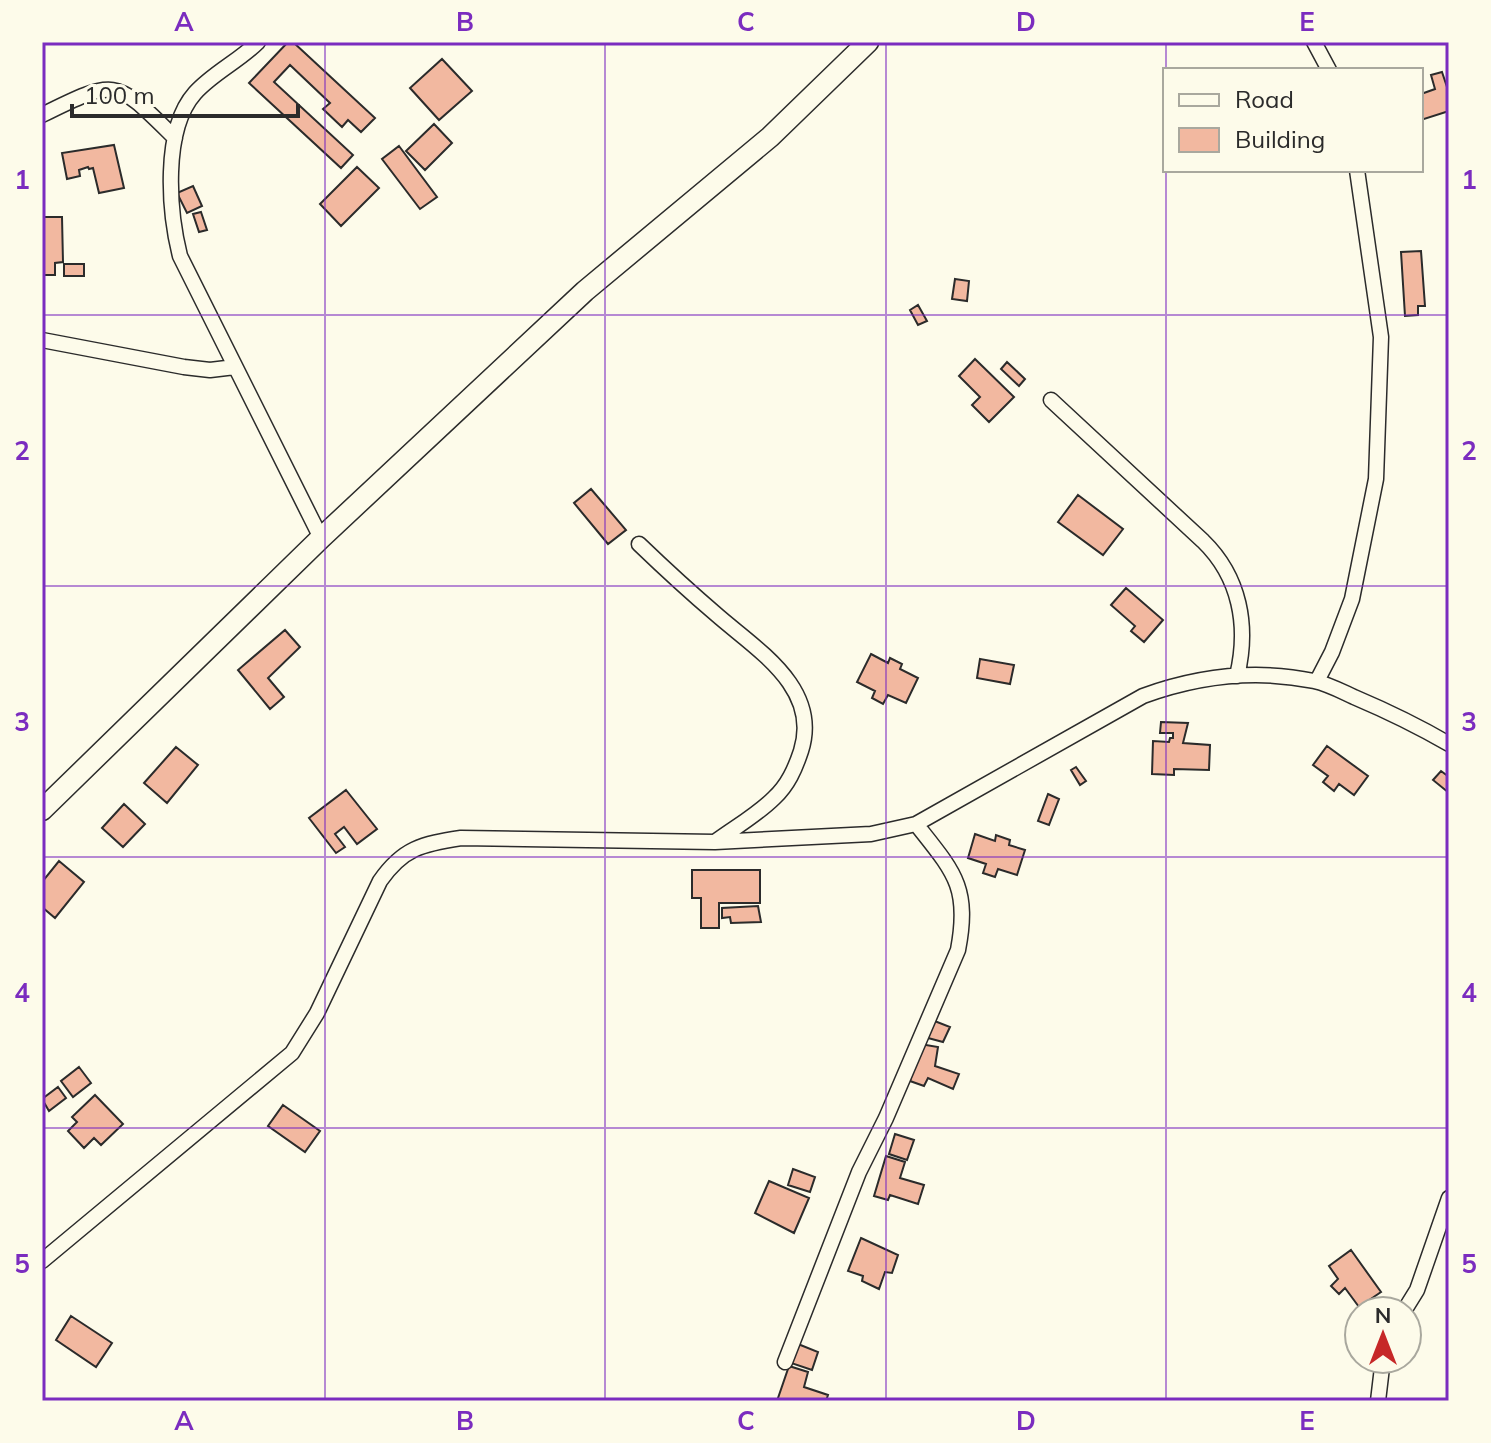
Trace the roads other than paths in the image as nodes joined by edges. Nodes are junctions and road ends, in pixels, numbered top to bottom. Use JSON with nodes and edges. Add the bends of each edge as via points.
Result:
{"nodes":[{"id":1,"x":258,"y":42,"type":"edge"},
{"id":2,"x":868,"y":42,"type":"edge"},
{"id":3,"x":1314,"y":42,"type":"edge"},
{"id":4,"x":1328,"y":68,"type":"edge"},
{"id":5,"x":42,"y":115,"type":"edge"},
{"id":6,"x":175,"y":138,"type":"junction"},
{"id":7,"x":1357,"y":172,"type":"edge"},
{"id":8,"x":42,"y":340,"type":"edge"},
{"id":9,"x":235,"y":367,"type":"junction"},
{"id":10,"x":1051,"y":400,"type":"dead end"},
{"id":11,"x":321,"y":538,"type":"junction"},
{"id":12,"x":639,"y":544,"type":"dead end"},
{"id":13,"x":1237,"y":676,"type":"junction"},
{"id":14,"x":1317,"y":681,"type":"junction"},
{"id":15,"x":1449,"y":744,"type":"edge"},
{"id":16,"x":42,"y":810,"type":"edge"},
{"id":17,"x":916,"y":824,"type":"junction"},
{"id":18,"x":715,"y":842,"type":"junction"},
{"id":19,"x":1449,"y":1198,"type":"edge"},
{"id":20,"x":42,"y":1261,"type":"edge"},
{"id":21,"x":1414,"y":1295,"type":"edge"},
{"id":22,"x":785,"y":1362,"type":"dead end"},
{"id":23,"x":1381,"y":1375,"type":"edge"},
{"id":24,"x":1378,"y":1401,"type":"edge"}],
"edges":[{"from":1,"to":6,"type":"street","via":[[194,94]]},
{"from":2,"to":11,"type":"street","via":[[770,137],[585,291]]},
{"from":3,"to":4,"type":"street"},
{"from":5,"to":6,"type":"street","via":[[88,92],[121,91]]},
{"from":6,"to":9,"type":"street","via":[[170,200],[180,256]]},
{"from":7,"to":14,"type":"street","via":[[1381,337],[1376,479],[1352,599]]},
{"from":8,"to":9,"type":"street","via":[[184,367]]},
{"from":9,"to":11,"type":"street"},
{"from":10,"to":13,"type":"street","via":[[1225,567],[1241,614]]},
{"from":11,"to":16,"type":"street"},
{"from":12,"to":18,"type":"street","via":[[766,654],[792,686],[805,714],[794,773],[774,798]]},
{"from":13,"to":14,"type":"street"},
{"from":13,"to":17,"type":"street","via":[[1177,684],[1143,696]]},
{"from":14,"to":15,"type":"street","via":[[1406,719]]},
{"from":17,"to":18,"type":"street","via":[[871,834]]},
{"from":17,"to":22,"type":"street","via":[[954,875],[962,896],[958,950],[859,1172]]},
{"from":18,"to":20,"type":"street","via":[[461,838],[426,843],[405,853],[380,881],[317,1013],[292,1053]]},
{"from":19,"to":21,"type":"street"},
{"from":23,"to":24,"type":"street"}]}
